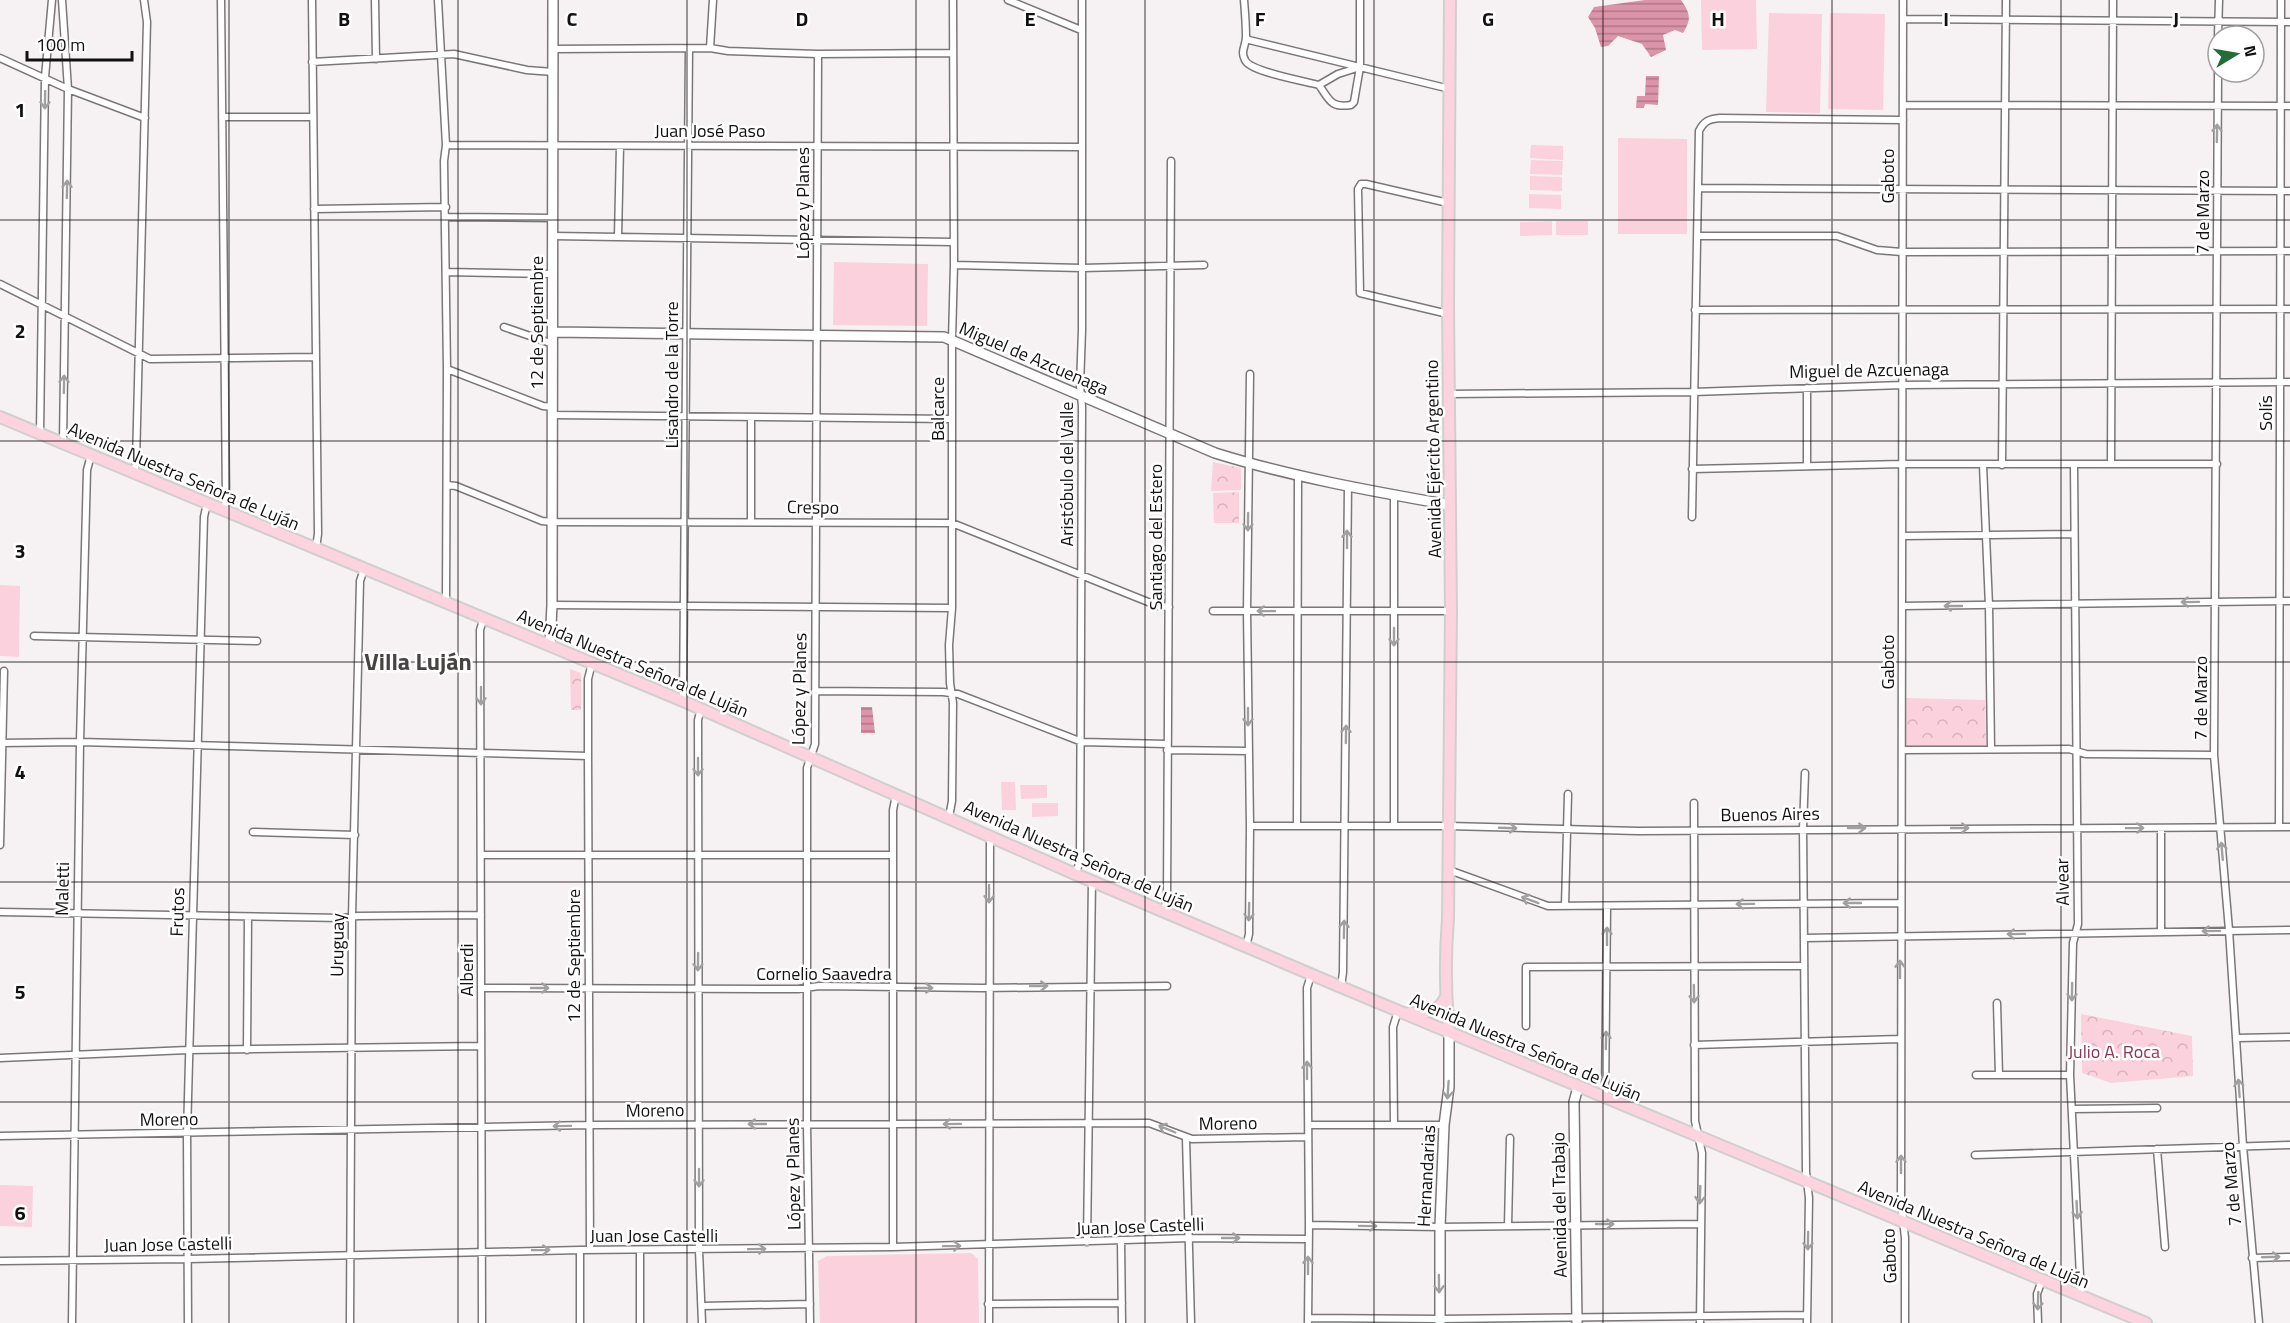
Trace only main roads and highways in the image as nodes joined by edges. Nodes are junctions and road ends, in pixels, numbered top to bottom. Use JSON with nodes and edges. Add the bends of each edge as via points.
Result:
{"nodes":[{"id":1,"x":1450,"y":0,"type":"edge"},
{"id":2,"x":0,"y":417,"type":"edge"},
{"id":3,"x":1448,"y":918,"type":"junction"},
{"id":4,"x":1446,"y":996,"type":"junction"},
{"id":5,"x":1401,"y":1012,"type":"junction"},
{"id":6,"x":1449,"y":1031,"type":"junction"},
{"id":7,"x":2141,"y":1322,"type":"edge"}],
"edges":[{"from":1,"to":3,"type":"main road","name":"Avenida Ejército Argentino"},
{"from":2,"to":5,"type":"main road","name":"Avenida Nuestra Señora de Luján","via":[[683,701]]},
{"from":3,"to":4,"type":"main road","name":"Avenida Ejército Argentino"},
{"from":3,"to":6,"type":"main road","name":"Avenida Ejército Argentino","via":[[1453,1004]]},
{"from":4,"to":5,"type":"main road","via":[[1432,1011]]},
{"from":4,"to":6,"type":"main road","name":"Avenida Ejército Argentino"},
{"from":5,"to":6,"type":"main road","name":"Avenida Nuestra Señora de Luján"},
{"from":6,"to":7,"type":"main road","name":"Avenida Nuestra Señora de Luján"}]}
